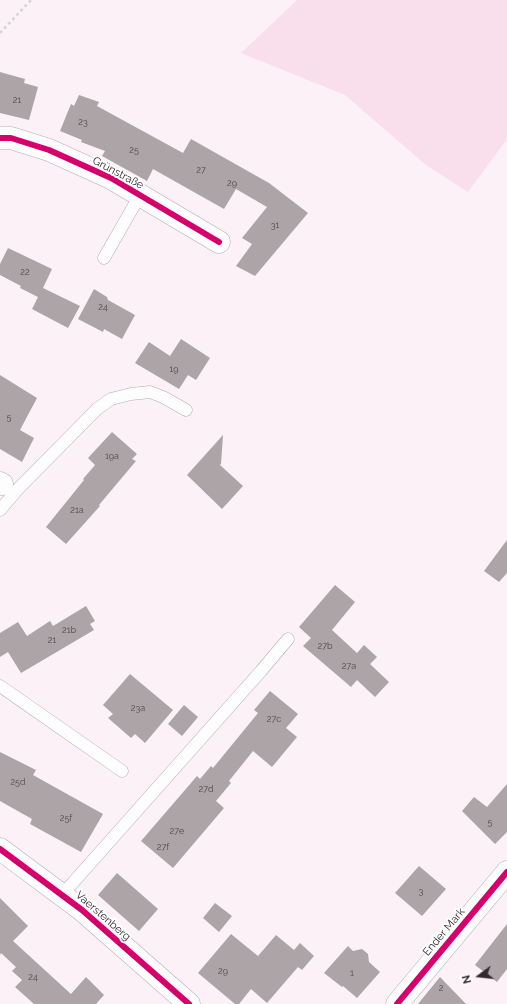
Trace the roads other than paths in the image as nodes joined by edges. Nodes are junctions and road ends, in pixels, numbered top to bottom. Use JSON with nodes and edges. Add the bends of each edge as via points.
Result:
{"nodes":[{"id":1,"x":0,"y":138,"type":"edge"},
{"id":2,"x":140,"y":195,"type":"junction"},
{"id":3,"x":219,"y":242,"type":"dead end"},
{"id":4,"x":104,"y":258,"type":"dead end"},
{"id":5,"x":186,"y":410,"type":"dead end"},
{"id":6,"x":0,"y":510,"type":"edge"},
{"id":7,"x":288,"y":639,"type":"dead end"},
{"id":8,"x":0,"y":686,"type":"edge"},
{"id":9,"x":122,"y":771,"type":"dead end"},
{"id":10,"x":0,"y":849,"type":"edge"},
{"id":11,"x":507,"y":872,"type":"edge"},
{"id":12,"x":62,"y":894,"type":"junction"},
{"id":13,"x":189,"y":1004,"type":"edge"},
{"id":14,"x":397,"y":1004,"type":"edge"}],
"edges":[{"from":1,"to":2,"type":"street","name":"Grünstraße","via":[[11,138],[49,150],[111,178]]},
{"from":2,"to":3,"type":"street","name":"Grünstraße"},
{"from":2,"to":4,"type":"lane"},
{"from":5,"to":6,"type":"lane","via":[[163,396],[150,392],[111,399],[97,409]]},
{"from":7,"to":12,"type":"lane"},
{"from":8,"to":9,"type":"lane"},
{"from":10,"to":12,"type":"street","name":"Vaerstenberg"},
{"from":11,"to":14,"type":"street","name":"Ender Mark"},
{"from":12,"to":13,"type":"street","name":"Vaerstenberg"}]}
